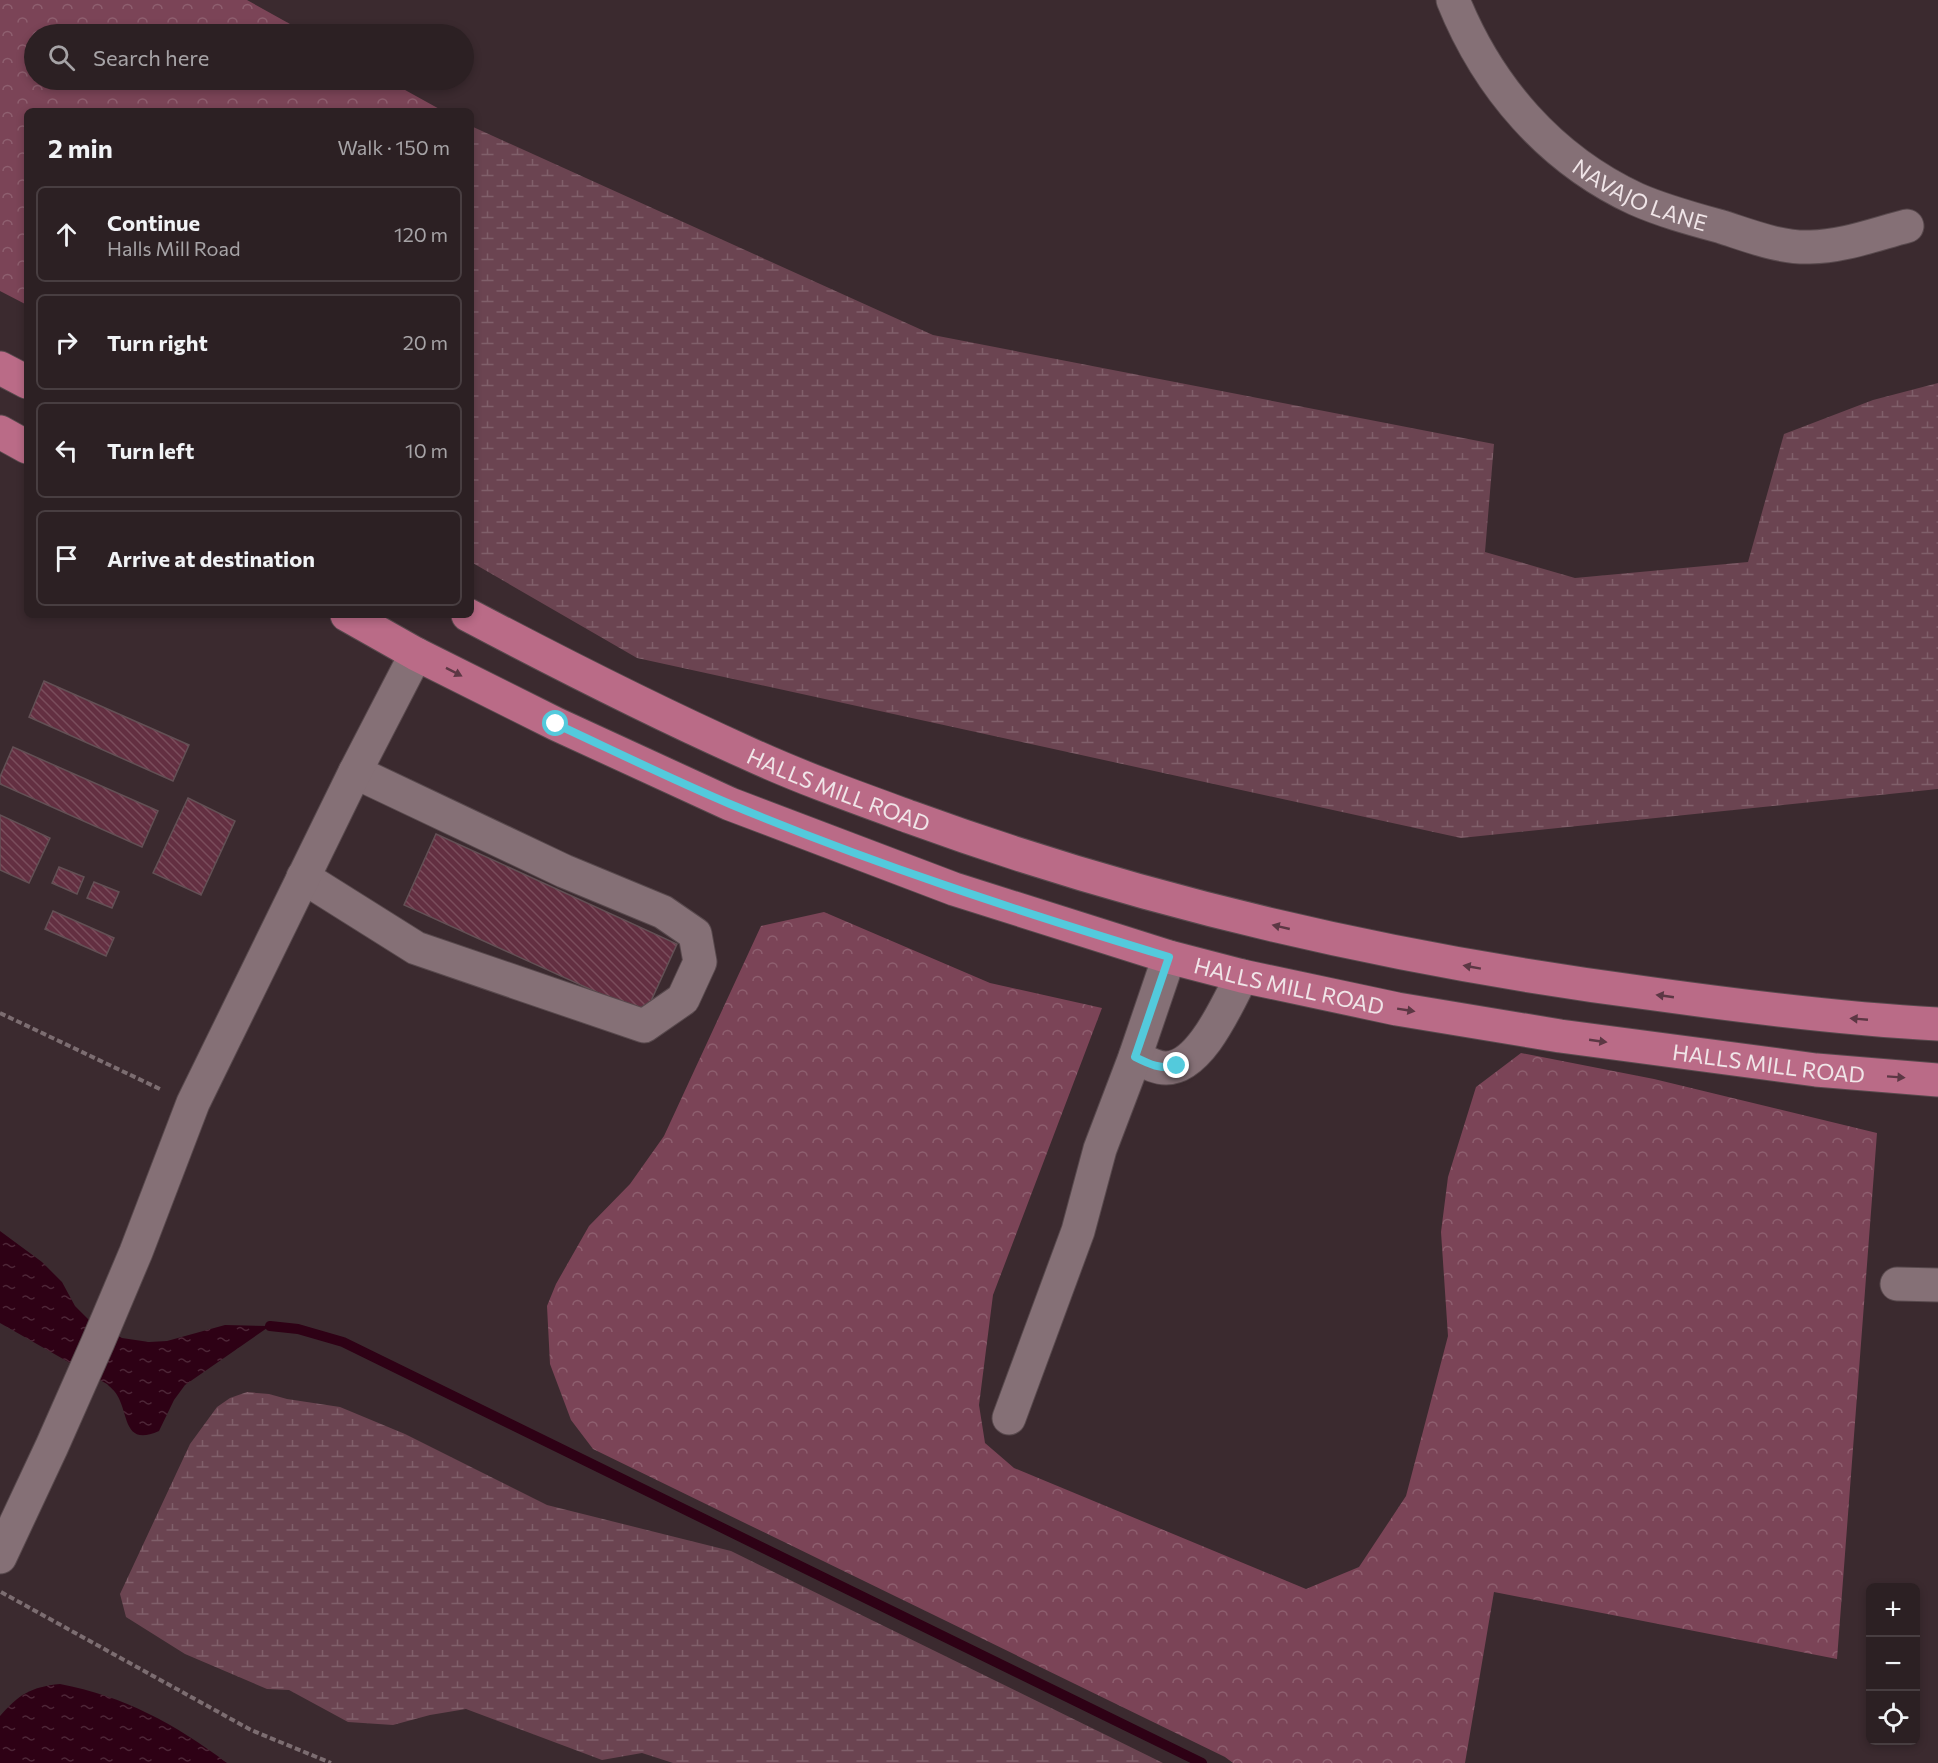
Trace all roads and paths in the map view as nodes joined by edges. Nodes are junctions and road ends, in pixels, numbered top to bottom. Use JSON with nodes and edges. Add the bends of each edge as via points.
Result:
{"nodes":[{"id":1,"x":1453,"y":0,"type":"edge"},
{"id":2,"x":1907,"y":226,"type":"dead end"},
{"id":3,"x":0,"y":368,"type":"edge"},
{"id":4,"x":24,"y":380,"type":"edge"},
{"id":5,"x":0,"y":432,"type":"edge"},
{"id":6,"x":24,"y":445,"type":"edge"},
{"id":7,"x":352,"y":618,"type":"edge"},
{"id":8,"x":474,"y":618,"type":"edge"},
{"id":9,"x":416,"y":654,"type":"junction"},
{"id":10,"x":355,"y":772,"type":"junction"},
{"id":11,"x":303,"y":877,"type":"junction"},
{"id":12,"x":1169,"y":957,"type":"junction"},
{"id":13,"x":1242,"y":976,"type":"junction"},
{"id":14,"x":0,"y":1013,"type":"edge"},
{"id":15,"x":1938,"y":1024,"type":"edge"},
{"id":16,"x":1135,"y":1057,"type":"junction"},
{"id":17,"x":1938,"y":1080,"type":"edge"},
{"id":18,"x":193,"y":1103,"type":"junction"},
{"id":19,"x":1897,"y":1284,"type":"dead end"},
{"id":20,"x":1938,"y":1285,"type":"edge"},
{"id":21,"x":1009,"y":1418,"type":"dead end"},
{"id":22,"x":0,"y":1557,"type":"edge"},
{"id":23,"x":0,"y":1592,"type":"edge"},
{"id":24,"x":332,"y":1763,"type":"edge"}],
"edges":[{"from":1,"to":2,"type":"street","name":"NAVAJO LANE","via":[[1480,58],[1518,110],[1585,170],[1636,198],[1771,242],[1810,248]]},
{"from":3,"to":4,"type":"main road"},
{"from":5,"to":6,"type":"main road"},
{"from":7,"to":9,"type":"main road","name":"HALLS MILL ROAD"},
{"from":15,"to":8,"type":"main road","name":"HALLS MILL ROAD","one_way":true,"via":[[1826,1016],[1565,983],[1406,955],[1124,887],[976,841],[747,753]]},
{"from":9,"to":10,"type":"street"},
{"from":9,"to":12,"type":"main road","name":"HALLS MILL ROAD","one_way":true,"via":[[730,804],[954,889]]},
{"from":10,"to":11,"type":"street"},
{"from":10,"to":11,"type":"street","via":[[663,912],[695,934],[700,962],[683,999],[644,1026],[416,948]]},
{"from":11,"to":18,"type":"street"},
{"from":12,"to":13,"type":"main road","name":"HALLS MILL ROAD"},
{"from":12,"to":16,"type":"street"},
{"from":13,"to":16,"type":"street","via":[[1198,1051],[1177,1066],[1166,1068]]},
{"from":13,"to":17,"type":"main road","name":"HALLS MILL ROAD","one_way":true,"via":[[1397,1009],[1560,1036],[1816,1070]]},
{"from":14,"to":18,"type":"path"},
{"from":16,"to":21,"type":"street","via":[[1100,1149],[1078,1231]]},
{"from":18,"to":22,"type":"street","via":[[136,1252]]},
{"from":19,"to":20,"type":"street"},
{"from":23,"to":24,"type":"path","via":[[251,1730]]}]}
